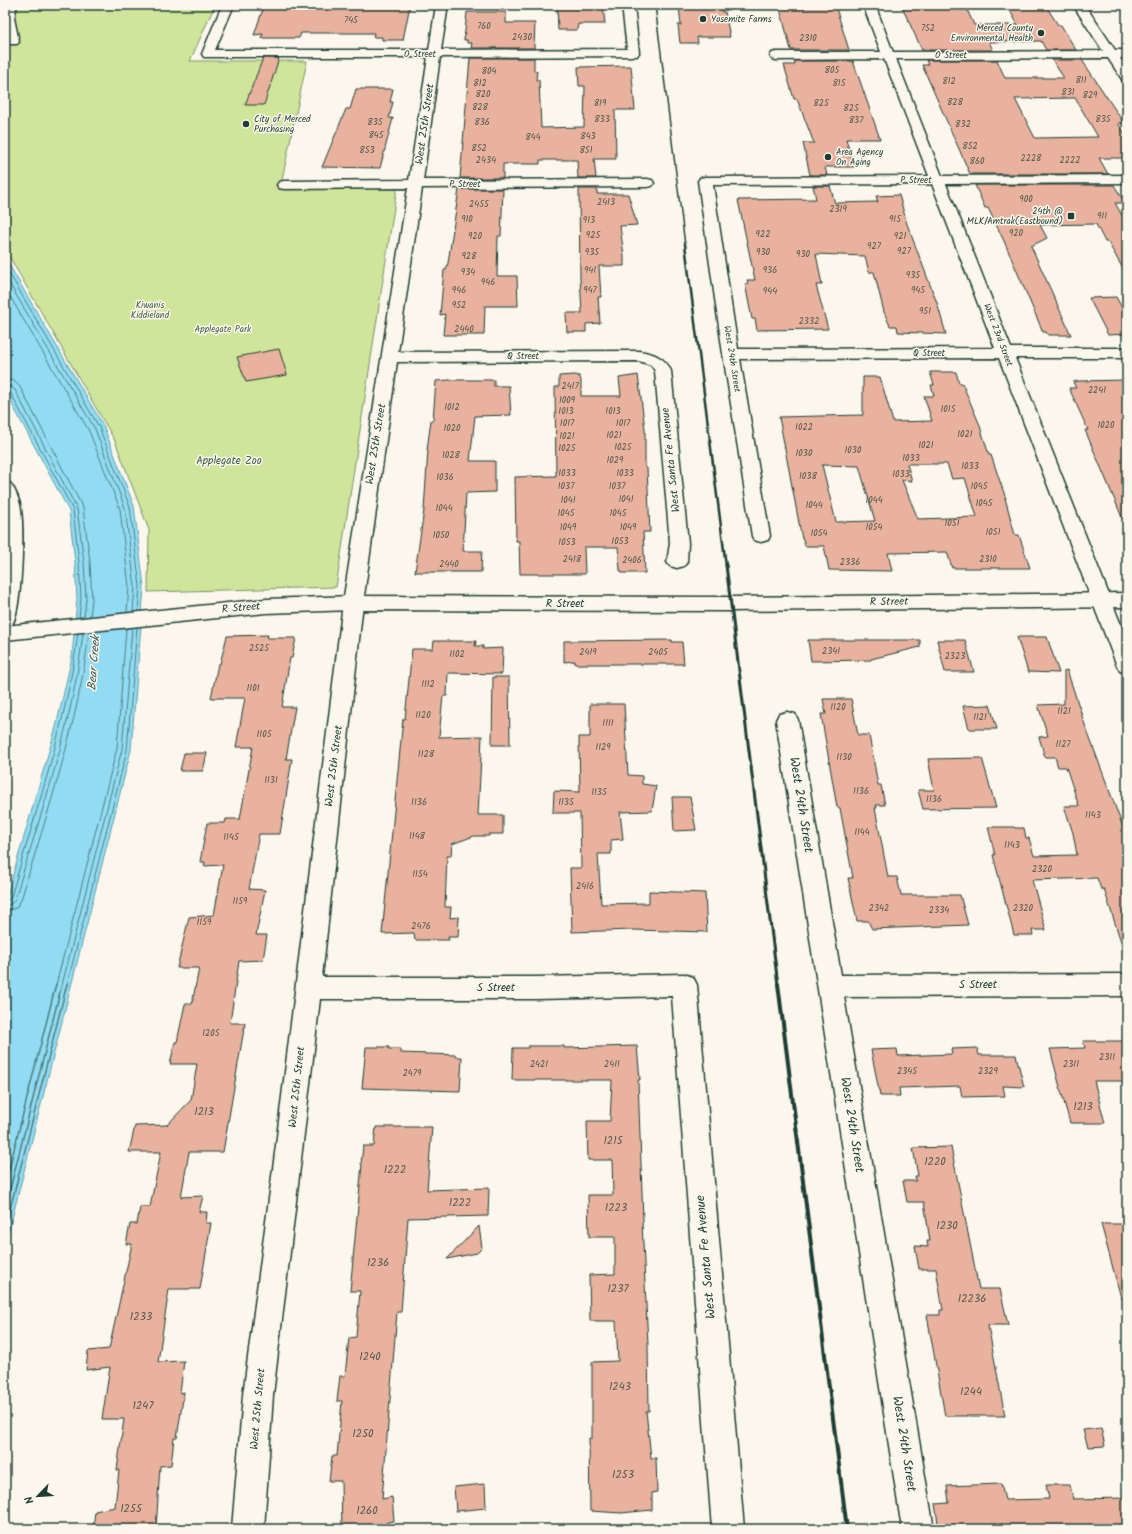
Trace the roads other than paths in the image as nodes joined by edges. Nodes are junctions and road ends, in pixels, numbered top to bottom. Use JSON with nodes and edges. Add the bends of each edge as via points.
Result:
{"nodes":[{"id":1,"x":11,"y":5,"type":"edge"},
{"id":2,"x":228,"y":5,"type":"edge"},
{"id":3,"x":442,"y":5,"type":"edge"},
{"id":4,"x":628,"y":5,"type":"edge"},
{"id":5,"x":869,"y":5,"type":"edge"},
{"id":6,"x":1079,"y":5,"type":"edge"},
{"id":7,"x":13,"y":42,"type":"dead end"},
{"id":8,"x":435,"y":53,"type":"junction"},
{"id":9,"x":1112,"y":54,"type":"junction"},
{"id":10,"x":1127,"y":54,"type":"edge"},
{"id":11,"x":889,"y":55,"type":"junction"},
{"id":12,"x":776,"y":56,"type":"dead end"},
{"id":13,"x":1127,"y":78,"type":"edge"},
{"id":14,"x":1127,"y":179,"type":"edge"},
{"id":15,"x":938,"y":180,"type":"junction"},
{"id":16,"x":705,"y":181,"type":"joint"},
{"id":17,"x":647,"y":183,"type":"dead end"},
{"id":18,"x":416,"y":184,"type":"junction"},
{"id":19,"x":284,"y":185,"type":"dead end"},
{"id":20,"x":1005,"y":353,"type":"junction"},
{"id":21,"x":1127,"y":353,"type":"edge"},
{"id":22,"x":730,"y":354,"type":"junction"},
{"id":23,"x":390,"y":357,"type":"junction"},
{"id":24,"x":656,"y":361,"type":"joint"},
{"id":25,"x":5,"y":488,"type":"edge"},
{"id":26,"x":761,"y":536,"type":"dead end"},
{"id":27,"x":677,"y":562,"type":"dead end"},
{"id":28,"x":1101,"y":600,"type":"junction"},
{"id":29,"x":1127,"y":600,"type":"edge"},
{"id":30,"x":353,"y":603,"type":"junction"},
{"id":31,"x":5,"y":620,"type":"edge"},
{"id":32,"x":5,"y":633,"type":"edge"},
{"id":33,"x":1127,"y":666,"type":"edge"},
{"id":34,"x":787,"y":720,"type":"dead end"},
{"id":35,"x":684,"y":985,"type":"joint"},
{"id":36,"x":1127,"y":985,"type":"edge"},
{"id":37,"x":829,"y":986,"type":"junction"},
{"id":38,"x":308,"y":988,"type":"junction"},
{"id":39,"x":248,"y":1529,"type":"edge"},
{"id":40,"x":728,"y":1529,"type":"edge"},
{"id":41,"x":918,"y":1529,"type":"edge"}],
"edges":[{"from":1,"to":7,"type":"street","via":[[8,9],[8,18]]},
{"from":2,"to":8,"type":"street","name":"O Street","via":[[208,54]]},
{"from":3,"to":8,"type":"street","name":"West 25th Street"},
{"from":4,"to":8,"type":"street","name":"O Street","via":[[633,53]]},
{"from":5,"to":11,"type":"street","name":"West 23rd Street"},
{"from":6,"to":9,"type":"street"},
{"from":8,"to":18,"type":"street","name":"West 25th Street"},
{"from":9,"to":10,"type":"street","name":"O Street"},
{"from":9,"to":11,"type":"street","name":"O Street"},
{"from":9,"to":13,"type":"street"},
{"from":11,"to":12,"type":"street","name":"O Street"},
{"from":11,"to":15,"type":"street","name":"West 23rd Street"},
{"from":14,"to":15,"type":"street","name":"P Street"},
{"from":15,"to":16,"type":"street","name":"P Street"},
{"from":15,"to":20,"type":"street","name":"West 23rd Street"},
{"from":16,"to":22,"type":"street","name":"West 24th Street"},
{"from":17,"to":18,"type":"street","name":"P Street"},
{"from":18,"to":19,"type":"street","name":"P Street"},
{"from":18,"to":23,"type":"street","name":"West 25th Street"},
{"from":20,"to":21,"type":"street","name":"Q Street"},
{"from":20,"to":22,"type":"street","name":"Q Street"},
{"from":20,"to":28,"type":"street","name":"West 23rd Street"},
{"from":22,"to":26,"type":"street","name":"West 24th Street"},
{"from":23,"to":24,"type":"street","name":"Q Street","via":[[639,356]]},
{"from":23,"to":30,"type":"street","name":"West 25th Street"},
{"from":24,"to":27,"type":"street","name":"West Santa Fe Avenue","via":[[663,371],[679,543]]},
{"from":25,"to":31,"type":"street","via":[[12,509],[12,553]]},
{"from":28,"to":29,"type":"street","name":"R Street"},
{"from":28,"to":30,"type":"street","name":"R Street","via":[[731,604]]},
{"from":28,"to":33,"type":"street","name":"West 23rd Street"},
{"from":30,"to":32,"type":"street","name":"R Street","via":[[266,606]]},
{"from":30,"to":38,"type":"street","name":"West 25th Street"},
{"from":34,"to":37,"type":"street","name":"West 24th Street"},
{"from":35,"to":38,"type":"street","name":"S Street"},
{"from":35,"to":40,"type":"street","name":"West Santa Fe Avenue"},
{"from":36,"to":37,"type":"street","name":"S Street"},
{"from":37,"to":41,"type":"street","name":"West 24th Street"},
{"from":38,"to":39,"type":"street","name":"West 25th Street","via":[[258,1395]]}]}
